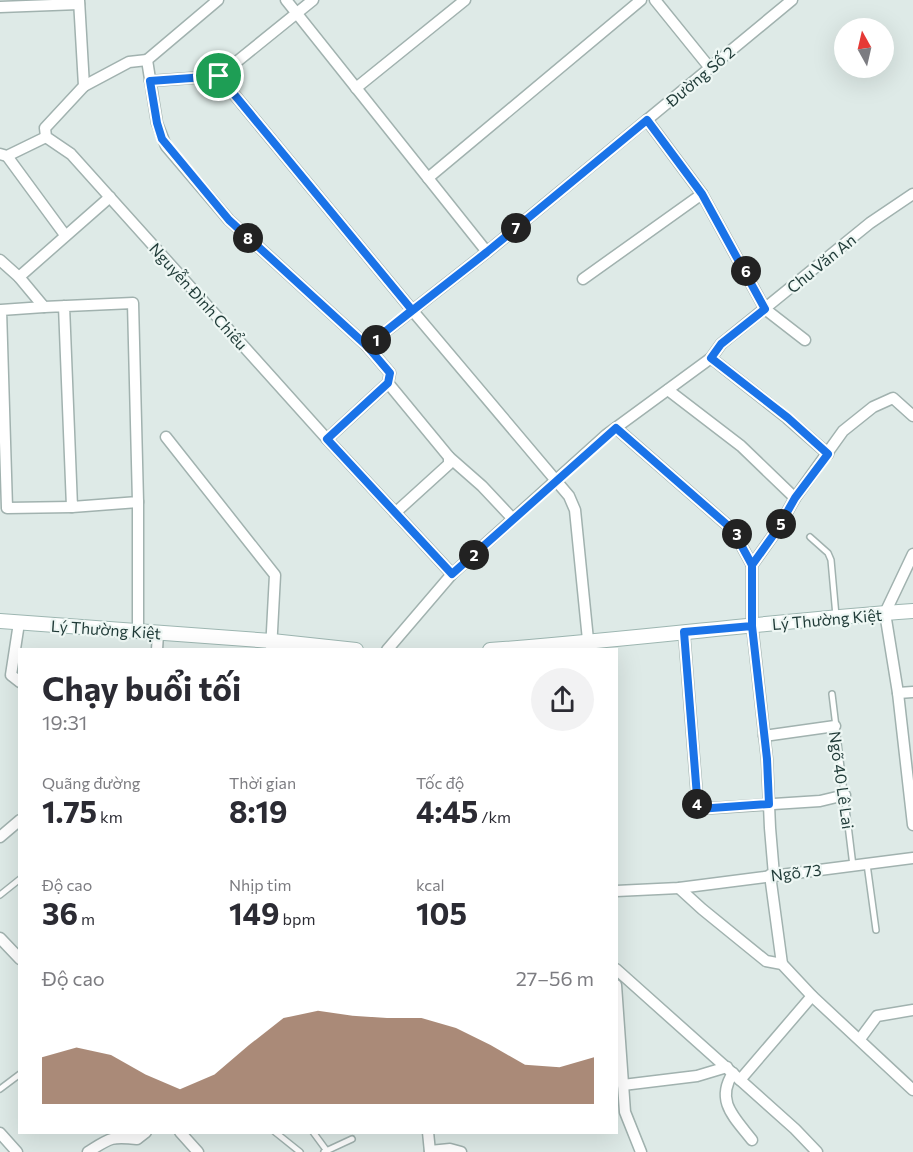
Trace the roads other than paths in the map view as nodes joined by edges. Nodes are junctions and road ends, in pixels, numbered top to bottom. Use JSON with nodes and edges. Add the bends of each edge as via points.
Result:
{"nodes":[{"id":1,"x":218,"y":0,"type":"edge"},
{"id":2,"x":286,"y":0,"type":"edge"},
{"id":3,"x":313,"y":0,"type":"edge"},
{"id":4,"x":465,"y":0,"type":"edge"},
{"id":5,"x":641,"y":0,"type":"edge"},
{"id":6,"x":655,"y":0,"type":"edge"},
{"id":7,"x":792,"y":0,"type":"edge"},
{"id":8,"x":79,"y":2,"type":"edge"},
{"id":9,"x":0,"y":7,"type":"edge"},
{"id":10,"x":296,"y":13,"type":"junction"},
{"id":11,"x":147,"y":60,"type":"junction"},
{"id":12,"x":710,"y":68,"type":"junction"},
{"id":13,"x":219,"y":76,"type":"junction"},
{"id":14,"x":150,"y":81,"type":"junction"},
{"id":15,"x":84,"y":86,"type":"junction"},
{"id":16,"x":356,"y":88,"type":"junction"},
{"id":17,"x":647,"y":120,"type":"junction"},
{"id":18,"x":46,"y":137,"type":"junction"},
{"id":19,"x":4,"y":155,"type":"edge"},
{"id":20,"x":428,"y":178,"type":"junction"},
{"id":21,"x":702,"y":194,"type":"junction"},
{"id":22,"x":913,"y":194,"type":"edge"},
{"id":23,"x":110,"y":197,"type":"junction"},
{"id":24,"x":65,"y":236,"type":"junction"},
{"id":25,"x":487,"y":252,"type":"junction"},
{"id":26,"x":0,"y":260,"type":"edge"},
{"id":27,"x":19,"y":277,"type":"junction"},
{"id":28,"x":583,"y":279,"type":"dead end"},
{"id":29,"x":64,"y":306,"type":"junction"},
{"id":30,"x":44,"y":307,"type":"junction"},
{"id":31,"x":765,"y":309,"type":"junction"},
{"id":32,"x":412,"y":310,"type":"junction"},
{"id":33,"x":805,"y":340,"type":"dead end"},
{"id":34,"x":367,"y":346,"type":"junction"},
{"id":35,"x":711,"y":358,"type":"junction"},
{"id":36,"x":388,"y":383,"type":"junction"},
{"id":37,"x":668,"y":390,"type":"junction"},
{"id":38,"x":913,"y":416,"type":"edge"},
{"id":39,"x":616,"y":428,"type":"junction"},
{"id":40,"x":165,"y":437,"type":"dead end"},
{"id":41,"x":327,"y":439,"type":"junction"},
{"id":42,"x":828,"y":454,"type":"junction"},
{"id":43,"x":449,"y":457,"type":"junction"},
{"id":44,"x":556,"y":480,"type":"junction"},
{"id":45,"x":795,"y":498,"type":"junction"},
{"id":46,"x":138,"y":502,"type":"junction"},
{"id":47,"x":72,"y":507,"type":"junction"},
{"id":48,"x":3,"y":508,"type":"edge"},
{"id":49,"x":395,"y":513,"type":"junction"},
{"id":50,"x":513,"y":519,"type":"junction"},
{"id":51,"x":810,"y":537,"type":"dead end"},
{"id":52,"x":913,"y":554,"type":"edge"},
{"id":53,"x":752,"y":565,"type":"junction"},
{"id":54,"x":452,"y":574,"type":"junction"},
{"id":55,"x":913,"y":611,"type":"edge"},
{"id":56,"x":885,"y":613,"type":"junction"},
{"id":57,"x":836,"y":618,"type":"junction"},
{"id":58,"x":0,"y":621,"type":"edge"},
{"id":59,"x":19,"y":622,"type":"junction"},
{"id":60,"x":752,"y":626,"type":"junction"},
{"id":61,"x":138,"y":632,"type":"junction"},
{"id":62,"x":684,"y":632,"type":"junction"},
{"id":63,"x":158,"y":633,"type":"junction"},
{"id":64,"x":272,"y":645,"type":"edge"},
{"id":65,"x":588,"y":646,"type":"edge"},
{"id":66,"x":157,"y":648,"type":"edge"},
{"id":67,"x":322,"y":648,"type":"edge"},
{"id":68,"x":389,"y":648,"type":"edge"},
{"id":69,"x":539,"y":648,"type":"edge"},
{"id":70,"x":18,"y":680,"type":"edge"},
{"id":71,"x":913,"y":692,"type":"edge"},
{"id":72,"x":898,"y":693,"type":"junction"},
{"id":73,"x":832,"y":694,"type":"dead end"},
{"id":74,"x":835,"y":726,"type":"junction"},
{"id":75,"x":764,"y":736,"type":"junction"},
{"id":76,"x":845,"y":795,"type":"junction"},
{"id":77,"x":769,"y":804,"type":"junction"},
{"id":78,"x":18,"y":822,"type":"edge"},
{"id":79,"x":913,"y":825,"type":"edge"},
{"id":80,"x":0,"y":837,"type":"edge"},
{"id":81,"x":913,"y":858,"type":"edge"},
{"id":82,"x":867,"y":864,"type":"junction"},
{"id":83,"x":853,"y":866,"type":"junction"},
{"id":84,"x":772,"y":875,"type":"junction"},
{"id":85,"x":18,"y":881,"type":"edge"},
{"id":86,"x":679,"y":888,"type":"junction"},
{"id":87,"x":618,"y":891,"type":"edge"},
{"id":88,"x":0,"y":896,"type":"edge"},
{"id":89,"x":876,"y":930,"type":"dead end"},
{"id":90,"x":0,"y":938,"type":"edge"},
{"id":91,"x":18,"y":957,"type":"edge"},
{"id":92,"x":782,"y":964,"type":"junction"},
{"id":93,"x":618,"y":971,"type":"edge"},
{"id":94,"x":812,"y":996,"type":"junction"},
{"id":95,"x":913,"y":1010,"type":"edge"},
{"id":96,"x":618,"y":1014,"type":"edge"},
{"id":97,"x":860,"y":1039,"type":"junction"},
{"id":98,"x":733,"y":1074,"type":"junction"},
{"id":99,"x":18,"y":1076,"type":"edge"},
{"id":100,"x":623,"y":1085,"type":"junction"},
{"id":101,"x":0,"y":1089,"type":"edge"},
{"id":102,"x":913,"y":1090,"type":"edge"},
{"id":103,"x":0,"y":1133,"type":"edge"},
{"id":104,"x":143,"y":1134,"type":"edge"},
{"id":105,"x":182,"y":1134,"type":"edge"},
{"id":106,"x":278,"y":1134,"type":"edge"},
{"id":107,"x":314,"y":1134,"type":"edge"},
{"id":108,"x":428,"y":1134,"type":"edge"},
{"id":109,"x":352,"y":1139,"type":"dead end"},
{"id":110,"x":752,"y":1140,"type":"dead end"},
{"id":111,"x":326,"y":1151,"type":"edge"},
{"id":112,"x":430,"y":1151,"type":"edge"},
{"id":113,"x":16,"y":1152,"type":"edge"},
{"id":114,"x":88,"y":1152,"type":"edge"},
{"id":115,"x":198,"y":1152,"type":"edge"},
{"id":116,"x":300,"y":1152,"type":"edge"},
{"id":117,"x":461,"y":1152,"type":"edge"},
{"id":118,"x":641,"y":1152,"type":"edge"},
{"id":119,"x":817,"y":1152,"type":"edge"}],
"edges":[{"from":1,"to":11,"type":"street"},
{"from":2,"to":10,"type":"street"},
{"from":3,"to":10,"type":"street"},
{"from":4,"to":16,"type":"street"},
{"from":5,"to":20,"type":"street"},
{"from":6,"to":12,"type":"street"},
{"from":7,"to":12,"type":"street","name":"Đường Số 2"},
{"from":8,"to":9,"type":"street"},
{"from":8,"to":15,"type":"street"},
{"from":10,"to":13,"type":"street"},
{"from":10,"to":16,"type":"street"},
{"from":11,"to":14,"type":"street"},
{"from":11,"to":15,"type":"street","via":[[129,62]]},
{"from":12,"to":17,"type":"street","name":"Đường Số 2"},
{"from":13,"to":14,"type":"street"},
{"from":13,"to":32,"type":"street"},
{"from":14,"to":34,"type":"street","via":[[159,131],[166,147],[229,220]]},
{"from":15,"to":18,"type":"street","via":[[45,128]]},
{"from":16,"to":20,"type":"street"},
{"from":17,"to":21,"type":"street"},
{"from":17,"to":25,"type":"street","name":"Đường Số 2"},
{"from":18,"to":19,"type":"street"},
{"from":18,"to":23,"type":"street","name":"Nguyễn Đình Chiểu","via":[[71,154]]},
{"from":19,"to":24,"type":"street"},
{"from":20,"to":25,"type":"street"},
{"from":21,"to":28,"type":"street"},
{"from":21,"to":31,"type":"street"},
{"from":22,"to":31,"type":"street","name":"Chu Văn An","via":[[870,223]]},
{"from":23,"to":24,"type":"street"},
{"from":23,"to":41,"type":"street","name":"Nguyễn Đình Chiểu"},
{"from":24,"to":27,"type":"street"},
{"from":25,"to":32,"type":"street","name":"Đường Số 2"},
{"from":26,"to":27,"type":"street"},
{"from":27,"to":30,"type":"street"},
{"from":29,"to":30,"type":"street"},
{"from":29,"to":46,"type":"street","via":[[133,303]]},
{"from":29,"to":47,"type":"street"},
{"from":30,"to":48,"type":"street","via":[[0,310]]},
{"from":31,"to":33,"type":"street"},
{"from":31,"to":35,"type":"street","name":"Chu Văn An","via":[[721,344]]},
{"from":32,"to":34,"type":"street","name":"Đường Số 2"},
{"from":32,"to":44,"type":"street"},
{"from":34,"to":36,"type":"street","via":[[390,373]]},
{"from":35,"to":37,"type":"street","name":"Chu Văn An"},
{"from":35,"to":42,"type":"street"},
{"from":36,"to":41,"type":"street"},
{"from":36,"to":43,"type":"street"},
{"from":37,"to":39,"type":"street","name":"Chu Văn An"},
{"from":37,"to":45,"type":"street","via":[[741,446]]},
{"from":38,"to":42,"type":"street","via":[[893,398],[873,407],[843,430]]},
{"from":39,"to":44,"type":"street","name":"Chu Văn An"},
{"from":39,"to":53,"type":"street","via":[[733,530]]},
{"from":40,"to":64,"type":"street","via":[[272,569]]},
{"from":41,"to":49,"type":"street","name":"Nguyễn Đình Chiểu"},
{"from":42,"to":45,"type":"street"},
{"from":43,"to":49,"type":"street","via":[[449,464]]},
{"from":43,"to":50,"type":"street"},
{"from":44,"to":50,"type":"street","name":"Chu Văn An"},
{"from":44,"to":65,"type":"street","via":[[575,510]]},
{"from":45,"to":53,"type":"street"},
{"from":46,"to":47,"type":"street"},
{"from":46,"to":61,"type":"street"},
{"from":47,"to":48,"type":"street"},
{"from":49,"to":54,"type":"street","name":"Nguyễn Đình Chiểu"},
{"from":50,"to":54,"type":"street","name":"Chu Văn An"},
{"from":51,"to":57,"type":"lane","via":[[831,560]]},
{"from":52,"to":56,"type":"street"},
{"from":53,"to":60,"type":"street"},
{"from":54,"to":68,"type":"street","name":"Chu Văn An"},
{"from":55,"to":56,"type":"street","name":"Lý Thường Kiệt"},
{"from":56,"to":57,"type":"street","name":"Lý Thường Kiệt"},
{"from":56,"to":72,"type":"street"},
{"from":57,"to":60,"type":"street","name":"Lý Thường Kiệt"},
{"from":58,"to":59,"type":"street","name":"Lý Thường Kiệt"},
{"from":59,"to":61,"type":"street","name":"Lý Thường Kiệt"},
{"from":59,"to":70,"type":"street","via":[[11,675]]},
{"from":60,"to":62,"type":"street","name":"Lý Thường Kiệt"},
{"from":60,"to":75,"type":"street"},
{"from":61,"to":63,"type":"street","name":"Lý Thường Kiệt"},
{"from":62,"to":65,"type":"street","name":"Lý Thường Kiệt"},
{"from":62,"to":77,"type":"street","via":[[698,809]]},
{"from":63,"to":64,"type":"street","name":"Lý Thường Kiệt"},
{"from":63,"to":66,"type":"street"},
{"from":64,"to":67,"type":"street","name":"Lý Thường Kiệt"},
{"from":65,"to":69,"type":"street","name":"Lý Thường Kiệt"},
{"from":71,"to":72,"type":"street"},
{"from":72,"to":79,"type":"street"},
{"from":73,"to":74,"type":"lane","name":"Ngõ 40 Lê Lai"},
{"from":74,"to":75,"type":"street"},
{"from":74,"to":76,"type":"lane","name":"Ngõ 40 Lê Lai"},
{"from":75,"to":77,"type":"street"},
{"from":76,"to":77,"type":"street","via":[[820,801]]},
{"from":76,"to":83,"type":"lane","name":"Ngõ 40 Lê Lai"},
{"from":77,"to":84,"type":"street"},
{"from":78,"to":80,"type":"street"},
{"from":81,"to":82,"type":"street","name":"Ngõ 73"},
{"from":82,"to":83,"type":"street","name":"Ngõ 73"},
{"from":82,"to":89,"type":"lane"},
{"from":83,"to":84,"type":"street","name":"Ngõ 73"},
{"from":84,"to":86,"type":"street","name":"Ngõ 73"},
{"from":84,"to":92,"type":"street"},
{"from":85,"to":88,"type":"lane"},
{"from":86,"to":87,"type":"street","name":"Ngõ 73"},
{"from":86,"to":92,"type":"street","via":[[766,961]]},
{"from":90,"to":91,"type":"street"},
{"from":92,"to":94,"type":"street"},
{"from":93,"to":98,"type":"street"},
{"from":94,"to":97,"type":"street"},
{"from":94,"to":98,"type":"street"},
{"from":95,"to":97,"type":"street","via":[[880,1014]]},
{"from":96,"to":100,"type":"street"},
{"from":97,"to":102,"type":"street"},
{"from":98,"to":100,"type":"street"},
{"from":98,"to":110,"type":"street","via":[[726,1084],[725,1097]]},
{"from":98,"to":119,"type":"street"},
{"from":99,"to":101,"type":"lane"},
{"from":100,"to":118,"type":"street","via":[[625,1112]]},
{"from":103,"to":113,"type":"street"},
{"from":104,"to":114,"type":"street","via":[[137,1139],[109,1139]]},
{"from":105,"to":115,"type":"street"},
{"from":106,"to":116,"type":"lane"},
{"from":107,"to":111,"type":"lane"},
{"from":108,"to":112,"type":"street"},
{"from":109,"to":111,"type":"lane"},
{"from":112,"to":117,"type":"street"}]}
